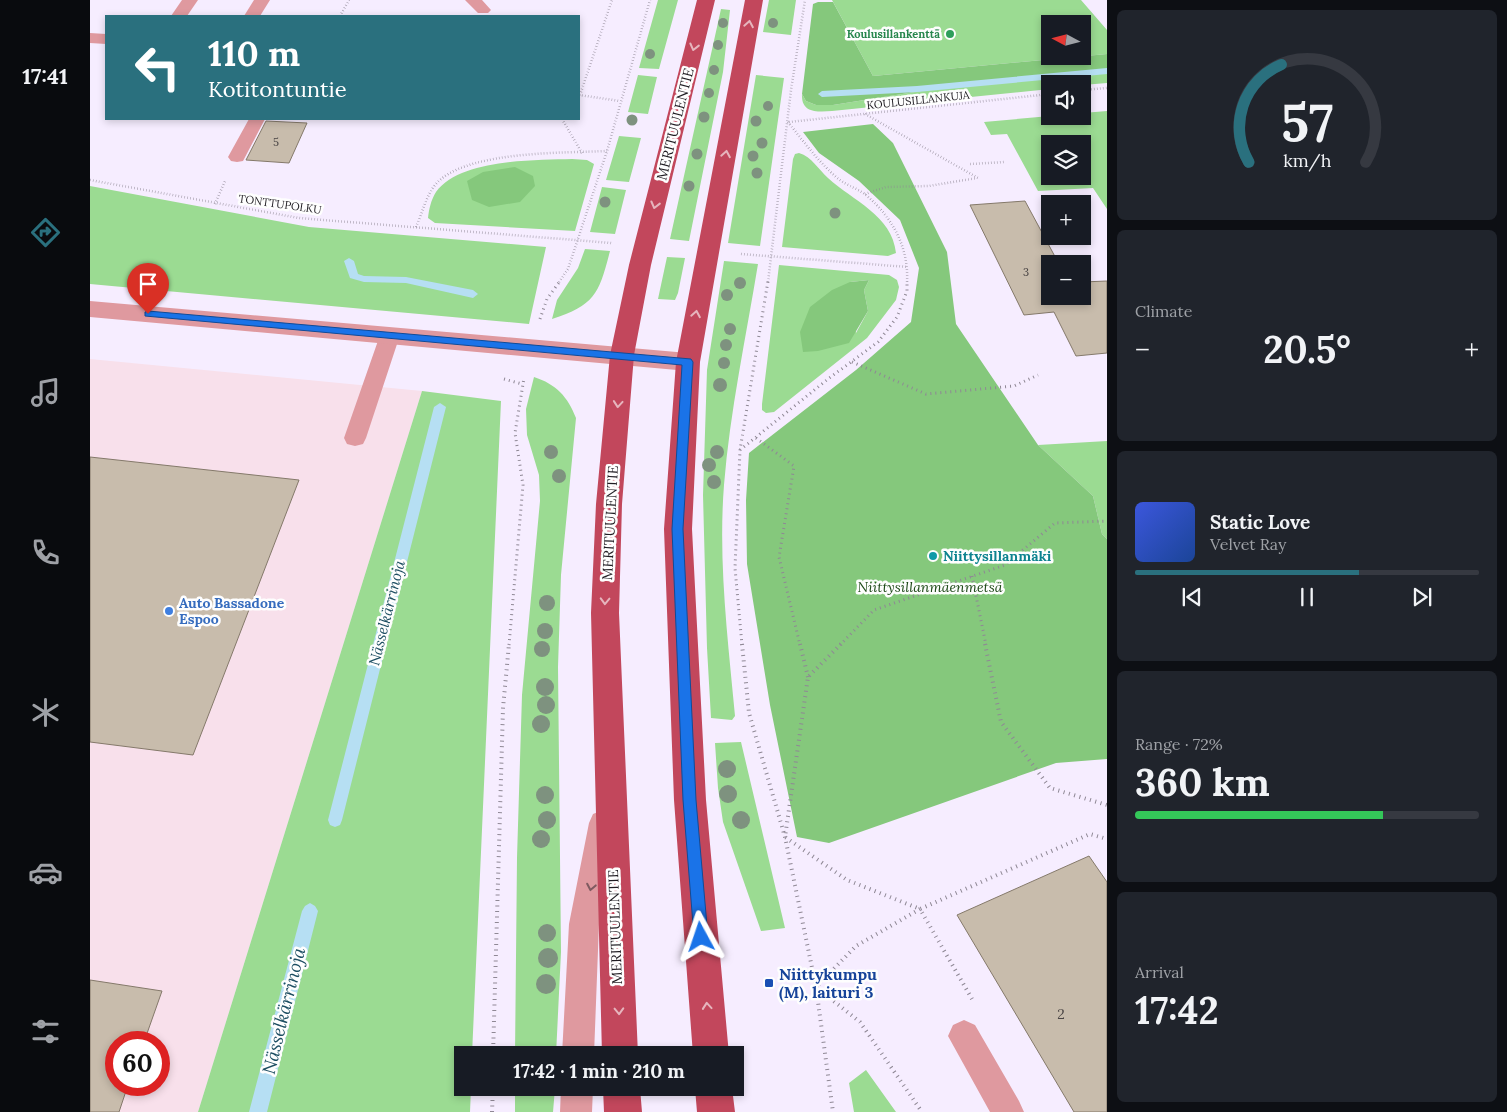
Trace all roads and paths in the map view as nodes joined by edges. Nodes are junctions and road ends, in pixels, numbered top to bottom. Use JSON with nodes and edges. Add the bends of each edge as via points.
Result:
{"nodes":[{"id":1,"x":190,"y":0,"type":"edge"},
{"id":2,"x":262,"y":0,"type":"edge"},
{"id":3,"x":349,"y":0,"type":"edge"},
{"id":4,"x":612,"y":0,"type":"edge"},
{"id":5,"x":650,"y":0,"type":"edge"},
{"id":6,"x":706,"y":0,"type":"edge"},
{"id":7,"x":754,"y":0,"type":"edge"},
{"id":8,"x":805,"y":0,"type":"edge"},
{"id":9,"x":180,"y":15,"type":"edge"},
{"id":10,"x":253,"y":15,"type":"edge"},
{"id":11,"x":341,"y":15,"type":"edge"},
{"id":12,"x":90,"y":38,"type":"edge"},
{"id":13,"x":105,"y":40,"type":"edge"},
{"id":14,"x":1107,"y":88,"type":"edge"},
{"id":15,"x":1091,"y":89,"type":"edge"},
{"id":16,"x":580,"y":92,"type":"edge"},
{"id":17,"x":580,"y":95,"type":"edge"},
{"id":18,"x":1041,"y":95,"type":"edge"},
{"id":19,"x":620,"y":101,"type":"junction"},
{"id":20,"x":865,"y":114,"type":"junction"},
{"id":21,"x":256,"y":120,"type":"edge"},
{"id":22,"x":563,"y":120,"type":"edge"},
{"id":23,"x":788,"y":122,"type":"junction"},
{"id":24,"x":607,"y":151,"type":"junction"},
{"id":25,"x":582,"y":153,"type":"junction"},
{"id":26,"x":237,"y":157,"type":"dead end"},
{"id":27,"x":1005,"y":162,"type":"dead end"},
{"id":28,"x":970,"y":164,"type":"dead end"},
{"id":29,"x":226,"y":179,"type":"dead end"},
{"id":30,"x":90,"y":180,"type":"edge"},
{"id":31,"x":865,"y":194,"type":"junction"},
{"id":32,"x":215,"y":204,"type":"junction"},
{"id":33,"x":416,"y":227,"type":"junction"},
{"id":34,"x":470,"y":232,"type":"dead end"},
{"id":35,"x":887,"y":265,"type":"dead end"},
{"id":36,"x":908,"y":267,"type":"junction"},
{"id":37,"x":90,"y":309,"type":"edge"},
{"id":38,"x":390,"y":335,"type":"junction"},
{"id":39,"x":531,"y":347,"type":"junction"},
{"id":40,"x":622,"y":355,"type":"junction"},
{"id":41,"x":851,"y":361,"type":"junction"},
{"id":42,"x":688,"y":362,"type":"junction"},
{"id":43,"x":1038,"y":375,"type":"dead end"},
{"id":44,"x":355,"y":438,"type":"dead end"},
{"id":45,"x":756,"y":438,"type":"junction"},
{"id":46,"x":740,"y":450,"type":"junction"},
{"id":47,"x":1107,"y":521,"type":"edge"},
{"id":48,"x":972,"y":576,"type":"junction"},
{"id":49,"x":808,"y":677,"type":"junction"},
{"id":50,"x":610,"y":787,"type":"junction"},
{"id":51,"x":1107,"y":806,"type":"edge"},
{"id":52,"x":785,"y":837,"type":"junction"},
{"id":53,"x":1107,"y":839,"type":"edge"},
{"id":54,"x":920,"y":909,"type":"junction"},
{"id":55,"x":816,"y":988,"type":"junction"},
{"id":56,"x":964,"y":1036,"type":"joint"},
{"id":57,"x":494,"y":1046,"type":"edge"},
{"id":58,"x":578,"y":1046,"type":"edge"},
{"id":59,"x":620,"y":1046,"type":"edge"},
{"id":60,"x":710,"y":1046,"type":"edge"},
{"id":61,"x":493,"y":1096,"type":"edge"},
{"id":62,"x":577,"y":1096,"type":"edge"},
{"id":63,"x":622,"y":1096,"type":"edge"},
{"id":64,"x":715,"y":1096,"type":"edge"},
{"id":65,"x":492,"y":1112,"type":"edge"},
{"id":66,"x":576,"y":1112,"type":"edge"},
{"id":67,"x":623,"y":1112,"type":"edge"},
{"id":68,"x":716,"y":1112,"type":"edge"},
{"id":69,"x":833,"y":1112,"type":"edge"},
{"id":70,"x":922,"y":1112,"type":"edge"},
{"id":71,"x":1008,"y":1112,"type":"edge"}],
"edges":[{"from":1,"to":9,"type":"lane"},
{"from":2,"to":10,"type":"lane"},
{"from":3,"to":11,"type":"path"},
{"from":4,"to":16,"type":"path"},
{"from":5,"to":19,"type":"path"},
{"from":6,"to":40,"type":"main road","name":"MERITUULENTIE","one_way":true,"via":[[640,265]]},
{"from":42,"to":7,"type":"main road","one_way":true},
{"from":8,"to":23,"type":"path"},
{"from":12,"to":13,"type":"street"},
{"from":14,"to":15,"type":"path"},
{"from":17,"to":19,"type":"path"},
{"from":18,"to":20,"type":"path","name":"KOULUSILLANKUJA"},
{"from":19,"to":24,"type":"path"},
{"from":20,"to":23,"type":"path","name":"KOULUSILLANKUJA"},
{"from":20,"to":31,"type":"path","via":[[978,178],[924,187],[886,186]]},
{"from":21,"to":26,"type":"lane"},
{"from":22,"to":25,"type":"path"},
{"from":23,"to":31,"type":"path","via":[[817,159],[838,179]]},
{"from":23,"to":46,"type":"path"},
{"from":24,"to":25,"type":"path"},
{"from":24,"to":39,"type":"path","via":[[568,269],[547,299]]},
{"from":25,"to":33,"type":"path","via":[[494,161],[454,171],[433,189]]},
{"from":27,"to":28,"type":"path"},
{"from":29,"to":32,"type":"path"},
{"from":30,"to":32,"type":"path","name":"TONTTUPOLKU"},
{"from":31,"to":36,"type":"path","via":[[891,221],[903,246]]},
{"from":32,"to":33,"type":"path","name":"TONTTUPOLKU","via":[[299,218]]},
{"from":33,"to":34,"type":"path","name":"TONTTUPOLKU"},
{"from":35,"to":36,"type":"path"},
{"from":36,"to":41,"type":"path","via":[[907,291],[896,318],[878,342]]},
{"from":37,"to":38,"type":"street"},
{"from":38,"to":39,"type":"street"},
{"from":38,"to":44,"type":"lane"},
{"from":39,"to":40,"type":"street"},
{"from":39,"to":57,"type":"path","via":[[515,433],[523,485],[503,708]]},
{"from":40,"to":42,"type":"street"},
{"from":40,"to":50,"type":"main road","name":"MERITUULENTIE","one_way":true,"via":[[609,504],[605,613]]},
{"from":41,"to":43,"type":"path","via":[[926,394],[1014,386]]},
{"from":41,"to":45,"type":"path"},
{"from":60,"to":42,"type":"main road","one_way":true,"via":[[690,800],[678,529]]},
{"from":45,"to":46,"type":"path"},
{"from":45,"to":49,"type":"path","via":[[794,466],[779,556]]},
{"from":46,"to":52,"type":"path","via":[[736,568],[749,713]]},
{"from":47,"to":48,"type":"path","via":[[1054,523],[1005,564]]},
{"from":48,"to":49,"type":"path","via":[[874,610]]},
{"from":48,"to":51,"type":"path","via":[[1001,722],[1050,788]]},
{"from":49,"to":52,"type":"path"},
{"from":50,"to":58,"type":"lane","one_way":true,"via":[[584,924]]},
{"from":50,"to":59,"type":"main road","name":"MERITUULENTIE","one_way":true},
{"from":52,"to":54,"type":"path","via":[[847,880]]},
{"from":52,"to":55,"type":"path"},
{"from":53,"to":54,"type":"path","via":[[1090,834]]},
{"from":54,"to":55,"type":"path","via":[[856,946]]},
{"from":54,"to":56,"type":"path","via":[[976,1007]]},
{"from":55,"to":69,"type":"path"},
{"from":55,"to":70,"type":"path","via":[[860,1022]]},
{"from":56,"to":71,"type":"lane"},
{"from":61,"to":65,"type":"path"},
{"from":62,"to":66,"type":"lane"},
{"from":63,"to":67,"type":"main road"},
{"from":64,"to":68,"type":"main road"}]}
